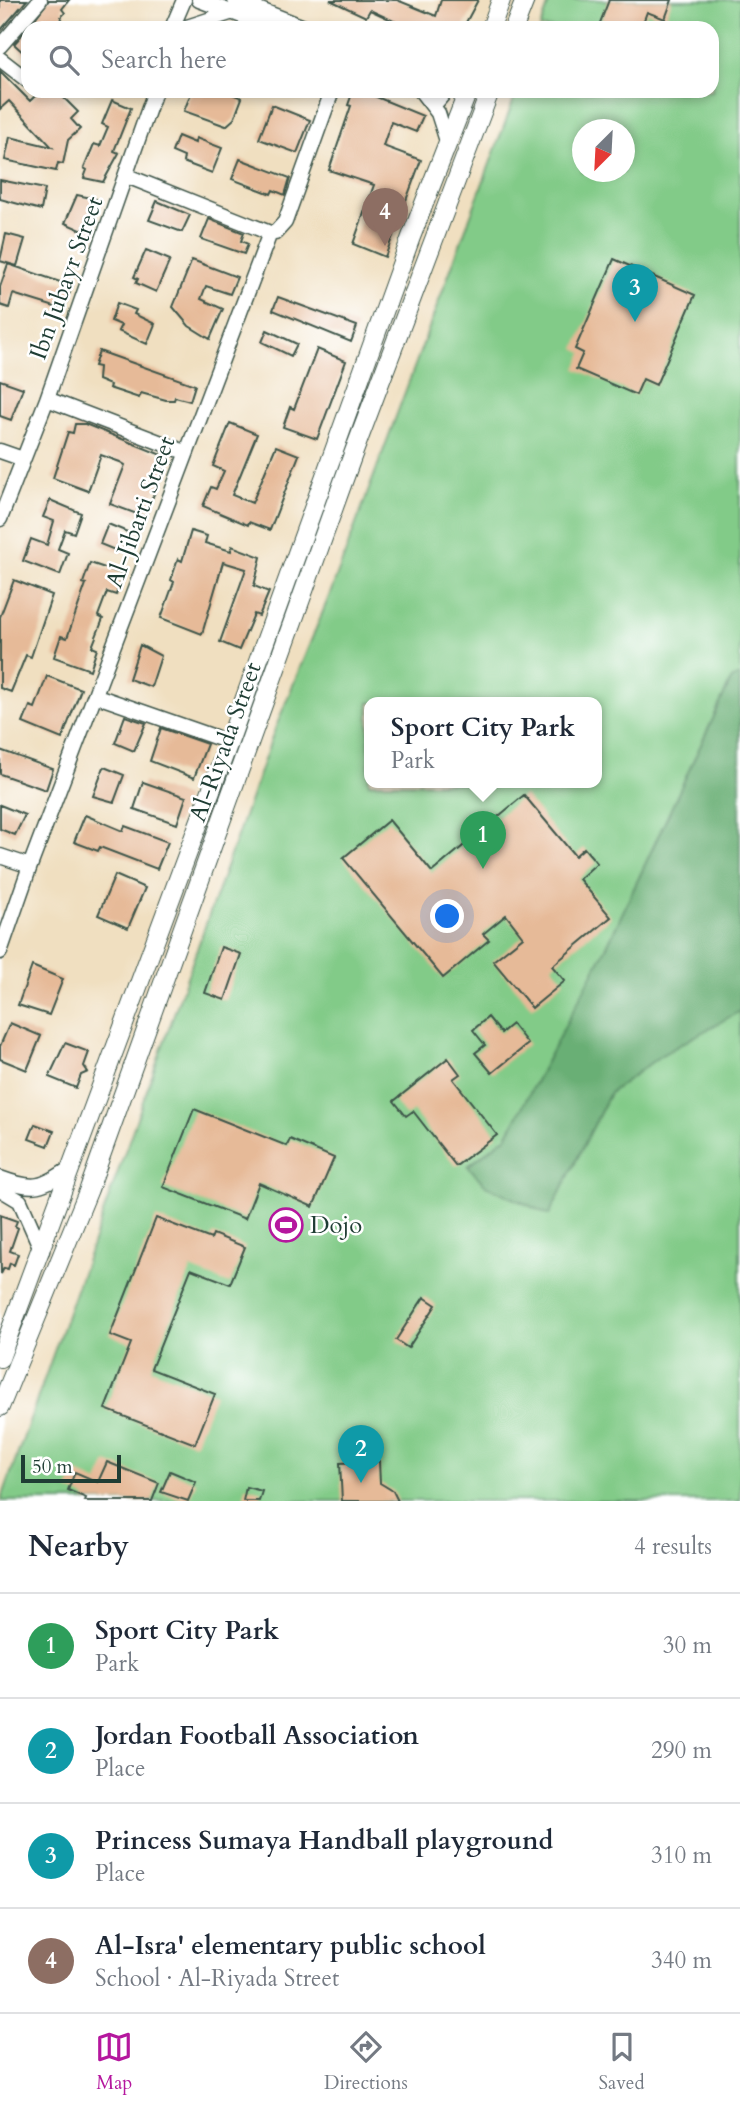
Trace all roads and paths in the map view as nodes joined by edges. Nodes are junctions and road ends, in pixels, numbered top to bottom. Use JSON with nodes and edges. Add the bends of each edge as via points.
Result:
{"nodes":[{"id":1,"x":40,"y":0,"type":"edge"},
{"id":2,"x":184,"y":0,"type":"edge"},
{"id":3,"x":190,"y":0,"type":"edge"},
{"id":4,"x":199,"y":0,"type":"edge"},
{"id":5,"x":501,"y":0,"type":"edge"},
{"id":6,"x":525,"y":0,"type":"edge"},
{"id":7,"x":238,"y":4,"type":"edge"},
{"id":8,"x":22,"y":21,"type":"edge"},
{"id":9,"x":175,"y":21,"type":"edge"},
{"id":10,"x":186,"y":21,"type":"edge"},
{"id":11,"x":199,"y":21,"type":"edge"},
{"id":12,"x":264,"y":21,"type":"edge"},
{"id":13,"x":286,"y":21,"type":"edge"},
{"id":14,"x":494,"y":21,"type":"edge"},
{"id":15,"x":517,"y":21,"type":"edge"},
{"id":16,"x":21,"y":22,"type":"edge"},
{"id":17,"x":0,"y":46,"type":"edge"},
{"id":18,"x":0,"y":59,"type":"edge"},
{"id":19,"x":21,"y":75,"type":"edge"},
{"id":20,"x":153,"y":98,"type":"edge"},
{"id":21,"x":329,"y":98,"type":"edge"},
{"id":22,"x":427,"y":98,"type":"edge"},
{"id":23,"x":440,"y":98,"type":"edge"},
{"id":24,"x":465,"y":98,"type":"edge"},
{"id":25,"x":487,"y":98,"type":"edge"},
{"id":26,"x":433,"y":105,"type":"junction"},
{"id":27,"x":447,"y":141,"type":"junction"},
{"id":28,"x":127,"y":176,"type":"junction"},
{"id":29,"x":270,"y":233,"type":"junction"},
{"id":30,"x":363,"y":369,"type":"junction"},
{"id":31,"x":383,"y":377,"type":"junction"},
{"id":32,"x":47,"y":399,"type":"junction"},
{"id":33,"x":0,"y":451,"type":"edge"},
{"id":34,"x":185,"y":452,"type":"junction"},
{"id":35,"x":23,"y":459,"type":"junction"},
{"id":36,"x":0,"y":519,"type":"edge"},
{"id":37,"x":97,"y":696,"type":"junction"},
{"id":38,"x":229,"y":742,"type":"junction"},
{"id":39,"x":0,"y":856,"type":"edge"},
{"id":40,"x":30,"y":866,"type":"junction"},
{"id":41,"x":0,"y":952,"type":"edge"},
{"id":42,"x":116,"y":1048,"type":"junction"},
{"id":43,"x":135,"y":1056,"type":"junction"},
{"id":44,"x":73,"y":1167,"type":"junction"},
{"id":45,"x":0,"y":1178,"type":"edge"},
{"id":46,"x":0,"y":1189,"type":"edge"},
{"id":47,"x":41,"y":1251,"type":"junction"},
{"id":48,"x":0,"y":1358,"type":"edge"},
{"id":49,"x":0,"y":1407,"type":"edge"}],
"edges":[{"from":1,"to":8,"type":"street"},
{"from":2,"to":9,"type":"street"},
{"from":3,"to":10,"type":"street"},
{"from":4,"to":7,"type":"street"},
{"from":5,"to":14,"type":"main road"},
{"from":6,"to":15,"type":"main road"},
{"from":7,"to":11,"type":"street"},
{"from":7,"to":12,"type":"street"},
{"from":7,"to":13,"type":"street"},
{"from":16,"to":17,"type":"street"},
{"from":18,"to":19,"type":"street"},
{"from":20,"to":28,"type":"street","name":"Ibn Jubayr Street"},
{"from":21,"to":29,"type":"street","name":"Al-Jibarti Street","via":[[285,222]]},
{"from":22,"to":26,"type":"street"},
{"from":23,"to":26,"type":"street"},
{"from":24,"to":27,"type":"main road","name":"Al-Riyada Street"},
{"from":25,"to":31,"type":"main road","name":"Al-Riyada Street"},
{"from":26,"to":27,"type":"street"},
{"from":27,"to":30,"type":"main road","name":"Al-Riyada Street"},
{"from":28,"to":29,"type":"street"},
{"from":28,"to":32,"type":"street","name":"Ibn Jubayr Street"},
{"from":29,"to":34,"type":"street","name":"Al-Jibarti Street"},
{"from":30,"to":31,"type":"main road"},
{"from":30,"to":38,"type":"main road","name":"Al-Riyada Street"},
{"from":31,"to":43,"type":"main road","name":"Al-Riyada Street"},
{"from":32,"to":34,"type":"street"},
{"from":32,"to":35,"type":"street","name":"Ibn Jubayr Street"},
{"from":33,"to":35,"type":"street"},
{"from":34,"to":37,"type":"street","name":"Al-Jibarti Street"},
{"from":35,"to":36,"type":"street","name":"Ibn Jubayr Street"},
{"from":37,"to":38,"type":"street"},
{"from":37,"to":40,"type":"street","name":"Al-Jibarti Street"},
{"from":38,"to":42,"type":"main road","name":"Al-Riyada Street"},
{"from":39,"to":40,"type":"street"},
{"from":40,"to":41,"type":"street","name":"Al-Jibarti Street"},
{"from":42,"to":43,"type":"main road"},
{"from":42,"to":44,"type":"main road","name":"Al-Riyada Street"},
{"from":43,"to":49,"type":"main road","name":"Al-Riyada Street","via":[[89,1189]]},
{"from":44,"to":45,"type":"street","via":[[43,1186],[31,1188]]},
{"from":44,"to":47,"type":"main road","name":"Al-Riyada Street"},
{"from":46,"to":47,"type":"street","via":[[20,1201]]},
{"from":47,"to":48,"type":"main road","name":"Al-Riyada Street"}]}
